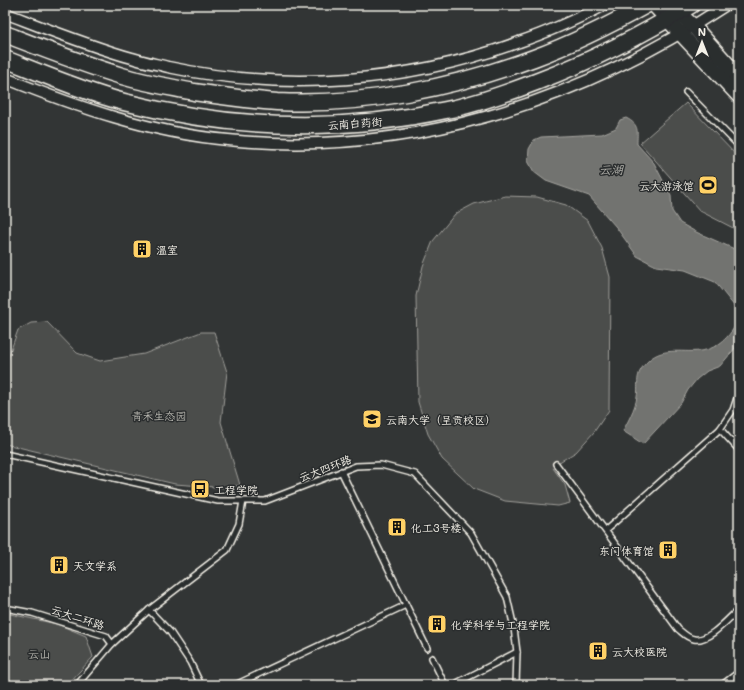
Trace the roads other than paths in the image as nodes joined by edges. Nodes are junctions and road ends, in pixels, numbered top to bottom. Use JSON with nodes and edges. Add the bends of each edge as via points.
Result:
{"nodes":[{"id":1,"x":605,"y":5,"type":"edge"},
{"id":2,"x":646,"y":5,"type":"edge"},
{"id":3,"x":654,"y":5,"type":"edge"},
{"id":4,"x":726,"y":5,"type":"edge"},
{"id":5,"x":676,"y":11,"type":"edge"},
{"id":6,"x":5,"y":13,"type":"edge"},
{"id":7,"x":693,"y":26,"type":"junction"},
{"id":8,"x":5,"y":34,"type":"edge"},
{"id":9,"x":681,"y":34,"type":"junction"},
{"id":10,"x":5,"y":59,"type":"edge"},
{"id":11,"x":739,"y":77,"type":"edge"},
{"id":12,"x":5,"y":78,"type":"edge"},
{"id":13,"x":686,"y":92,"type":"dead end"},
{"id":14,"x":739,"y":96,"type":"edge"},
{"id":15,"x":739,"y":146,"type":"edge"},
{"id":16,"x":739,"y":392,"type":"edge"},
{"id":17,"x":720,"y":429,"type":"junction"},
{"id":18,"x":739,"y":450,"type":"edge"},
{"id":19,"x":5,"y":454,"type":"edge"},
{"id":20,"x":556,"y":464,"type":"dead end"},
{"id":21,"x":341,"y":471,"type":"junction"},
{"id":22,"x":243,"y":501,"type":"junction"},
{"id":23,"x":606,"y":530,"type":"junction"},
{"id":24,"x":406,"y":605,"type":"junction"},
{"id":25,"x":5,"y":608,"type":"edge"},
{"id":26,"x":739,"y":609,"type":"edge"},
{"id":27,"x":149,"y":610,"type":"junction"},
{"id":28,"x":112,"y":644,"type":"junction"},
{"id":29,"x":427,"y":648,"type":"dead end"},
{"id":30,"x":517,"y":652,"type":"junction"},
{"id":31,"x":432,"y":658,"type":"dead end"},
{"id":32,"x":739,"y":672,"type":"edge"},
{"id":33,"x":76,"y":685,"type":"edge"},
{"id":34,"x":202,"y":685,"type":"edge"},
{"id":35,"x":235,"y":685,"type":"edge"},
{"id":36,"x":445,"y":685,"type":"edge"},
{"id":37,"x":453,"y":685,"type":"edge"},
{"id":38,"x":516,"y":685,"type":"edge"},
{"id":39,"x":722,"y":685,"type":"edge"}],
"edges":[{"from":1,"to":6,"type":"street","via":[[560,27],[470,58],[420,70],[365,78],[301,82],[243,79],[133,59]]},
{"from":2,"to":8,"type":"main road","name":"云南白药街","via":[[566,45],[482,75],[435,87],[331,102],[277,102],[175,88],[123,77]]},
{"from":3,"to":5,"type":"main road"},
{"from":4,"to":7,"type":"street"},
{"from":5,"to":7,"type":"main road"},
{"from":5,"to":9,"type":"main road"},
{"from":5,"to":10,"type":"main road","name":"云南白药街","via":[[622,45],[568,70],[507,93],[447,110],[386,121],[317,126],[253,124],[188,116],[122,102]]},
{"from":7,"to":9,"type":"street"},
{"from":7,"to":11,"type":"main road"},
{"from":9,"to":12,"type":"street","via":[[639,57],[543,99],[487,117],[420,133],[356,142],[292,144],[228,140],[169,131],[114,118]]},
{"from":9,"to":14,"type":"main road"},
{"from":13,"to":15,"type":"lane"},
{"from":16,"to":17,"type":"lane","via":[[733,410]]},
{"from":17,"to":18,"type":"lane"},
{"from":17,"to":23,"type":"lane"},
{"from":19,"to":22,"type":"lane","name":"云大四环路","via":[[218,501]]},
{"from":20,"to":23,"type":"lane"},
{"from":21,"to":22,"type":"lane","name":"云大四环路","via":[[265,501]]},
{"from":21,"to":24,"type":"lane"},
{"from":21,"to":30,"type":"lane","name":"云大四环路","via":[[356,466],[381,465],[408,472],[414,474],[438,498],[471,533],[507,597]]},
{"from":22,"to":27,"type":"lane","via":[[239,524],[227,550]]},
{"from":23,"to":26,"type":"lane","via":[[678,629],[686,636],[694,639],[712,634]]},
{"from":24,"to":29,"type":"lane"},
{"from":24,"to":35,"type":"lane"},
{"from":25,"to":28,"type":"lane","name":"云大二环路","via":[[32,613],[106,636]]},
{"from":27,"to":28,"type":"lane"},
{"from":27,"to":34,"type":"lane","via":[[170,632]]},
{"from":28,"to":33,"type":"lane","name":"云大二环路"},
{"from":30,"to":37,"type":"lane"},
{"from":30,"to":38,"type":"lane","name":"云大四环路"},
{"from":31,"to":36,"type":"lane"},
{"from":32,"to":39,"type":"lane"}]}
